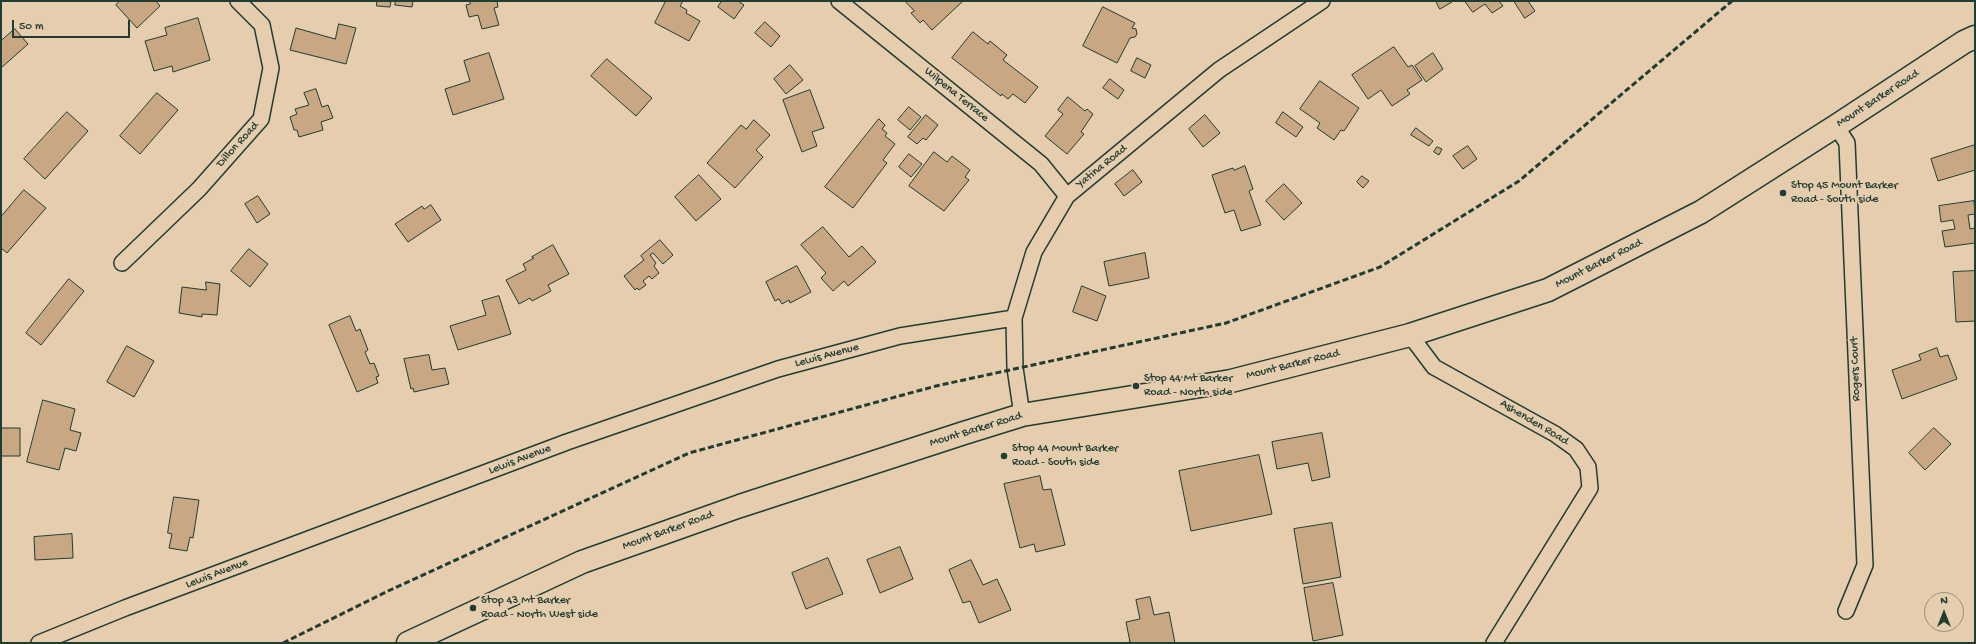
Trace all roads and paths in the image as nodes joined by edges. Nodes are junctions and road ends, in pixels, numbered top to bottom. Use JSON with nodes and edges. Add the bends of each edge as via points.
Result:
{"nodes":[{"id":1,"x":238,"y":1,"type":"edge"},
{"id":2,"x":839,"y":1,"type":"edge"},
{"id":3,"x":1322,"y":1,"type":"edge"},
{"id":4,"x":1975,"y":37,"type":"edge"},
{"id":5,"x":1836,"y":126,"type":"junction"},
{"id":6,"x":1067,"y":196,"type":"junction"},
{"id":7,"x":122,"y":263,"type":"dead end"},
{"id":8,"x":1014,"y":318,"type":"junction"},
{"id":9,"x":1410,"y":335,"type":"junction"},
{"id":10,"x":1022,"y":415,"type":"junction"},
{"id":11,"x":1846,"y":611,"type":"dead end"},
{"id":12,"x":39,"y":643,"type":"edge"},
{"id":13,"x":410,"y":643,"type":"edge"},
{"id":14,"x":1494,"y":643,"type":"edge"}],
"edges":[{"from":1,"to":7,"type":"street","name":"Dillon Road","via":[[262,25],[271,68],[261,119],[199,188]]},
{"from":2,"to":6,"type":"street","name":"Wilpena Terrace","via":[[1041,164]]},
{"from":3,"to":6,"type":"street","name":"Yatina Road","via":[[1219,70]]},
{"from":4,"to":5,"type":"main road","name":"Mount Barker Road"},
{"from":5,"to":9,"type":"main road","name":"Mount Barker Road","via":[[1701,212],[1548,290]]},
{"from":5,"to":11,"type":"street","name":"Rogers Court","via":[[1847,143],[1865,565]]},
{"from":6,"to":8,"type":"street","name":"Yatina Road","via":[[1034,252]]},
{"from":8,"to":10,"type":"street","name":"Yatina Road","via":[[1015,368]]},
{"from":8,"to":12,"type":"street","name":"Lewis Avenue","via":[[900,336],[778,369],[567,442],[125,608]]},
{"from":9,"to":10,"type":"main road","name":"Mount Barker Road","via":[[1231,381]]},
{"from":9,"to":14,"type":"street","name":"Ashenden Road","via":[[1434,367],[1555,434],[1576,449],[1588,467],[1590,488]]},
{"from":10,"to":13,"type":"main road","name":"Mount Barker Road","via":[[792,488],[582,562]]}]}
